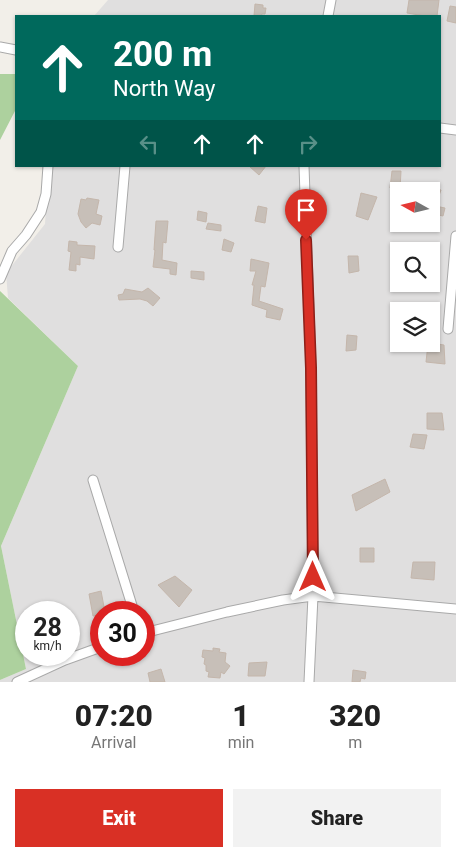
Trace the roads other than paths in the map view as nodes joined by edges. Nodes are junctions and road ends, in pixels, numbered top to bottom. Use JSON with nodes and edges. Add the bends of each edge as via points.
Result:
{"nodes":[{"id":1,"x":332,"y":0,"type":"edge"},
{"id":2,"x":328,"y":15,"type":"edge"},
{"id":3,"x":0,"y":47,"type":"edge"},
{"id":4,"x":15,"y":50,"type":"edge"},
{"id":5,"x":441,"y":128,"type":"edge"},
{"id":6,"x":456,"y":130,"type":"edge"},
{"id":7,"x":48,"y":167,"type":"edge"},
{"id":8,"x":126,"y":167,"type":"edge"},
{"id":9,"x":304,"y":167,"type":"edge"},
{"id":10,"x":456,"y":236,"type":"edge"},
{"id":11,"x":118,"y":247,"type":"dead end"},
{"id":12,"x":0,"y":279,"type":"edge"},
{"id":13,"x":448,"y":329,"type":"dead end"},
{"id":14,"x":93,"y":480,"type":"dead end"},
{"id":15,"x":313,"y":596,"type":"junction"},
{"id":16,"x":131,"y":601,"type":"edge"},
{"id":17,"x":456,"y":609,"type":"edge"},
{"id":18,"x":155,"y":630,"type":"edge"},
{"id":19,"x":90,"y":651,"type":"edge"},
{"id":20,"x":17,"y":682,"type":"edge"},
{"id":21,"x":309,"y":682,"type":"edge"}],
"edges":[{"from":1,"to":2,"type":"street"},
{"from":3,"to":4,"type":"street"},
{"from":5,"to":6,"type":"street"},
{"from":7,"to":12,"type":"street","via":[[41,212],[12,251]]},
{"from":8,"to":11,"type":"street"},
{"from":9,"to":15,"type":"street","via":[[311,368]]},
{"from":10,"to":13,"type":"street"},
{"from":14,"to":16,"type":"street"},
{"from":15,"to":17,"type":"street"},
{"from":15,"to":18,"type":"street","via":[[282,600]]},
{"from":15,"to":21,"type":"street"},
{"from":19,"to":20,"type":"street"}]}
